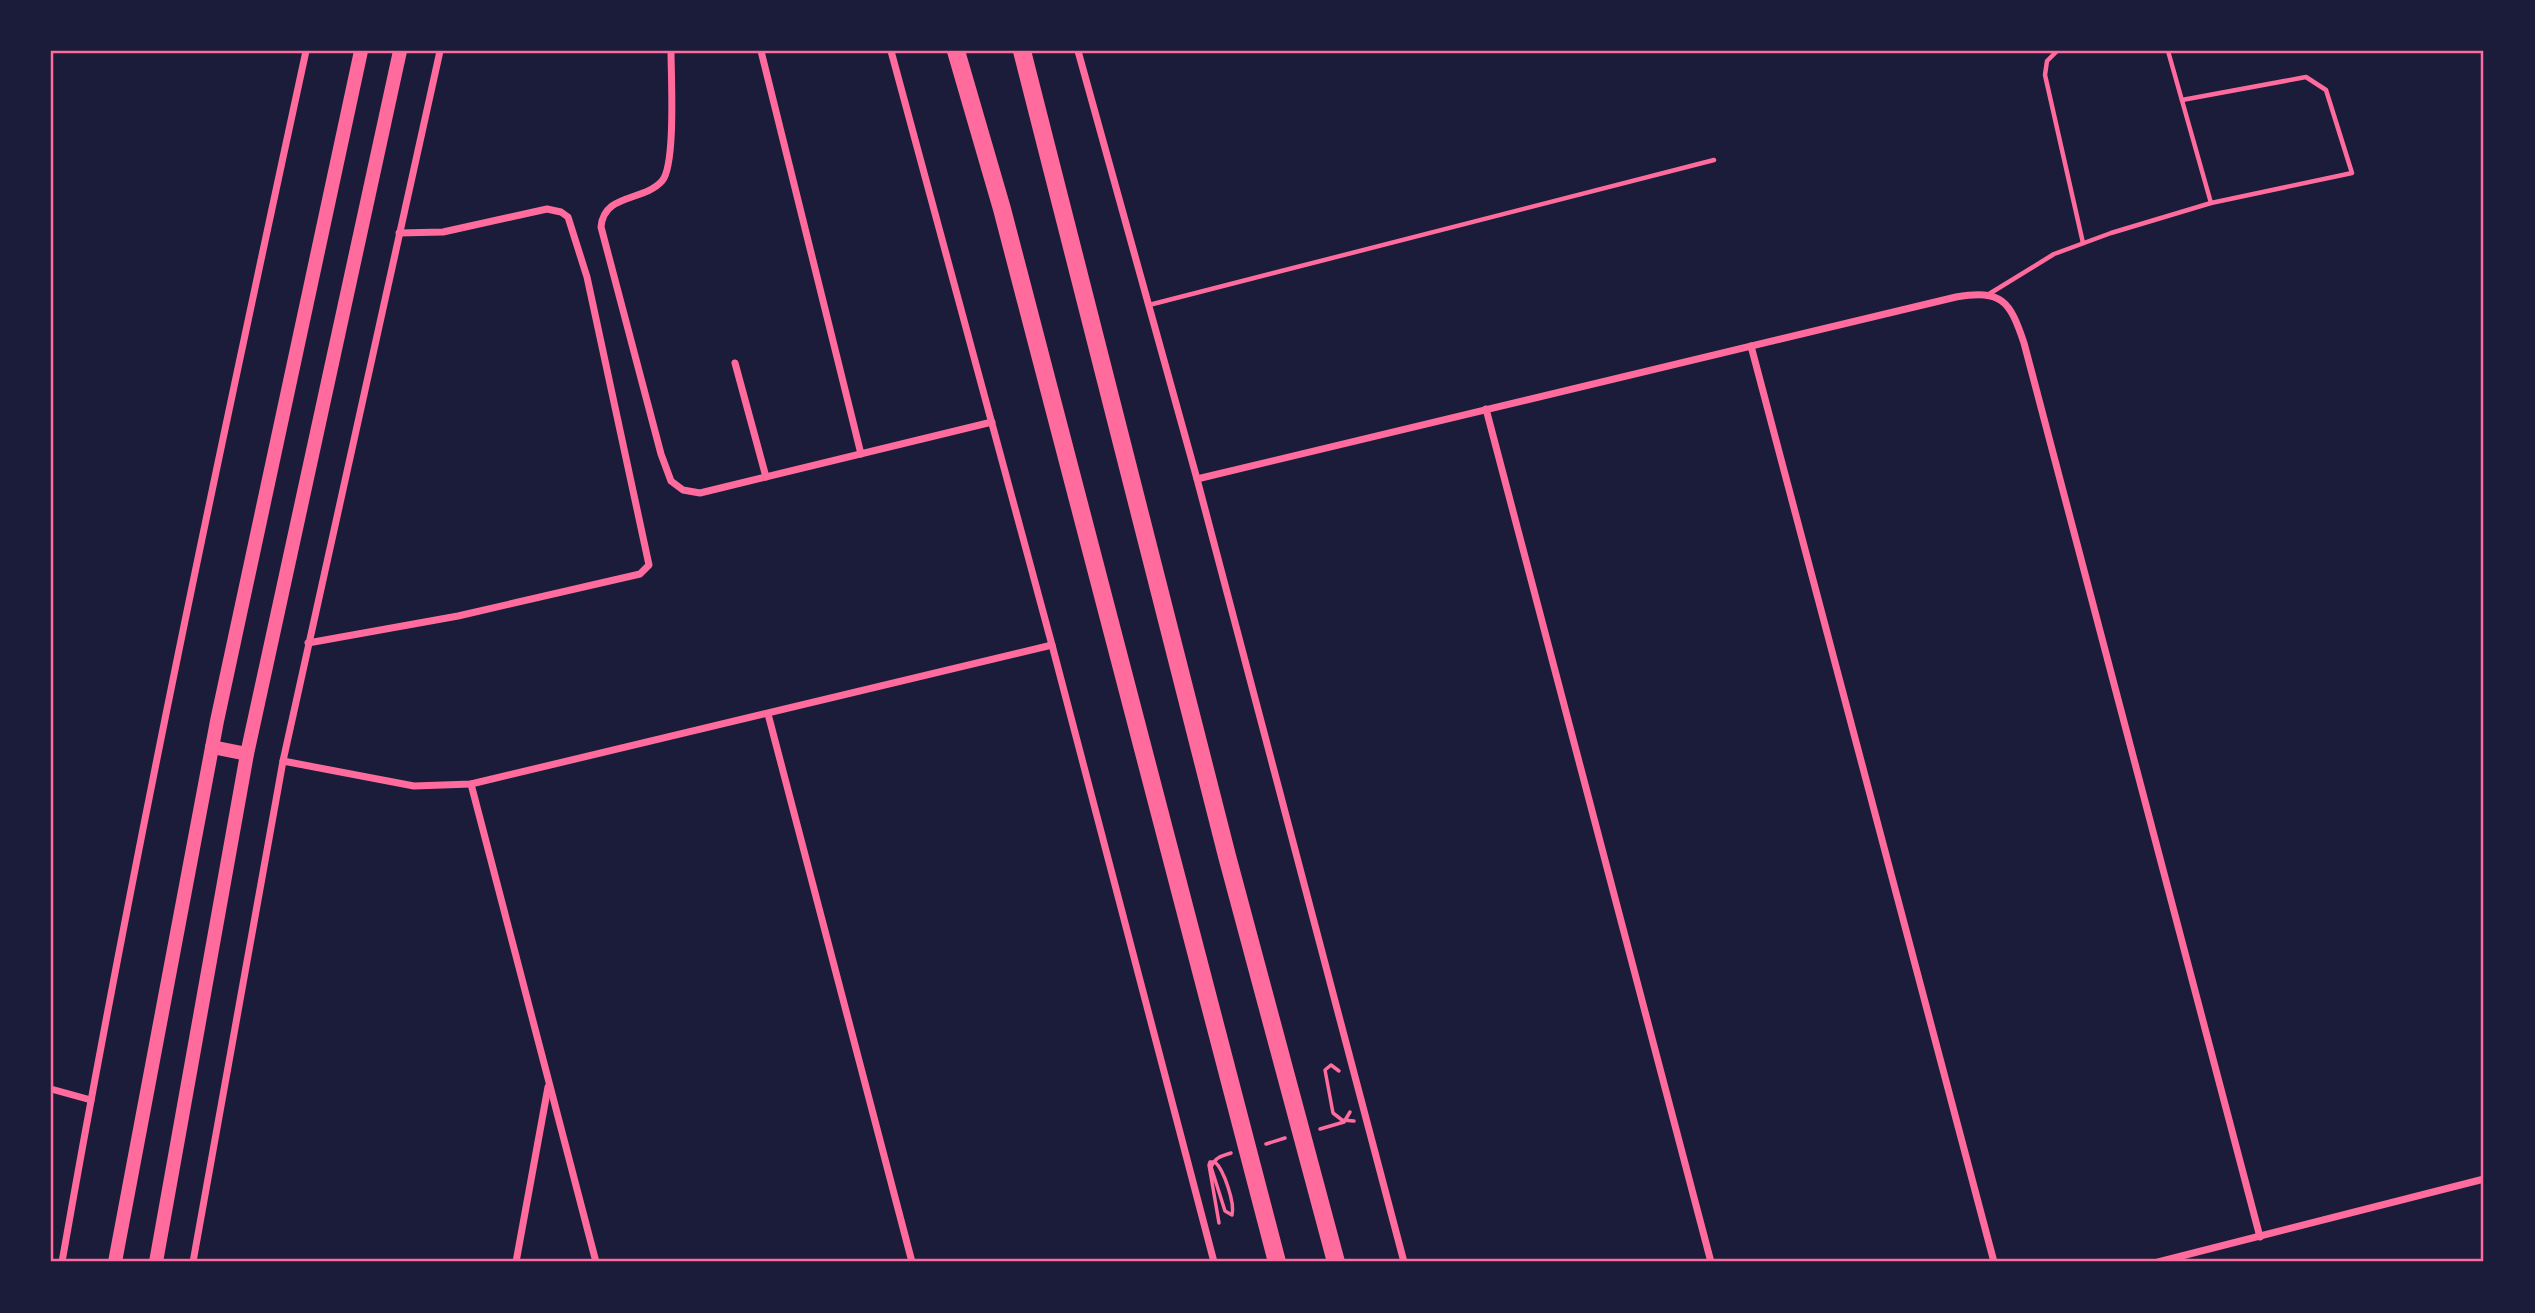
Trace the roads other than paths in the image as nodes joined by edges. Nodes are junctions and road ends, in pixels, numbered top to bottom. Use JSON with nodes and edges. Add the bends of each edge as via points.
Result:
{"nodes":[{"id":1,"x":306,"y":51,"type":"edge"},
{"id":2,"x":361,"y":51,"type":"edge"},
{"id":3,"x":400,"y":51,"type":"edge"},
{"id":4,"x":440,"y":51,"type":"edge"},
{"id":5,"x":671,"y":51,"type":"edge"},
{"id":6,"x":761,"y":51,"type":"edge"},
{"id":7,"x":891,"y":51,"type":"edge"},
{"id":8,"x":956,"y":51,"type":"edge"},
{"id":9,"x":1022,"y":51,"type":"edge"},
{"id":10,"x":1078,"y":51,"type":"edge"},
{"id":11,"x":2057,"y":51,"type":"edge"},
{"id":12,"x":2168,"y":51,"type":"edge"},
{"id":13,"x":2182,"y":100,"type":"junction"},
{"id":14,"x":1714,"y":160,"type":"dead end"},
{"id":15,"x":2211,"y":203,"type":"junction"},
{"id":16,"x":400,"y":233,"type":"junction"},
{"id":17,"x":2083,"y":243,"type":"junction"},
{"id":18,"x":1989,"y":294,"type":"junction"},
{"id":19,"x":1149,"y":305,"type":"junction"},
{"id":20,"x":1751,"y":346,"type":"junction"},
{"id":21,"x":735,"y":363,"type":"dead end"},
{"id":22,"x":1486,"y":409,"type":"junction"},
{"id":23,"x":992,"y":422,"type":"junction"},
{"id":24,"x":861,"y":454,"type":"junction"},
{"id":25,"x":766,"y":477,"type":"junction"},
{"id":26,"x":1197,"y":479,"type":"junction"},
{"id":27,"x":308,"y":643,"type":"junction"},
{"id":28,"x":1052,"y":645,"type":"junction"},
{"id":29,"x":768,"y":714,"type":"junction"},
{"id":30,"x":212,"y":747,"type":"junction"},
{"id":31,"x":247,"y":754,"type":"junction"},
{"id":32,"x":283,"y":761,"type":"junction"},
{"id":33,"x":471,"y":784,"type":"junction"},
{"id":34,"x":548,"y":1083,"type":"junction"},
{"id":35,"x":51,"y":1089,"type":"edge"},
{"id":36,"x":91,"y":1100,"type":"junction"},
{"id":37,"x":2484,"y":1179,"type":"edge"},
{"id":38,"x":2260,"y":1237,"type":"junction"},
{"id":39,"x":62,"y":1262,"type":"edge"},
{"id":40,"x":115,"y":1262,"type":"edge"},
{"id":41,"x":156,"y":1262,"type":"edge"},
{"id":42,"x":193,"y":1262,"type":"edge"},
{"id":43,"x":516,"y":1262,"type":"edge"},
{"id":44,"x":596,"y":1262,"type":"edge"},
{"id":45,"x":912,"y":1262,"type":"edge"},
{"id":46,"x":1214,"y":1262,"type":"edge"},
{"id":47,"x":1277,"y":1262,"type":"edge"},
{"id":48,"x":1336,"y":1262,"type":"edge"},
{"id":49,"x":1404,"y":1262,"type":"edge"},
{"id":50,"x":1711,"y":1262,"type":"edge"},
{"id":51,"x":1994,"y":1262,"type":"edge"},
{"id":52,"x":2158,"y":1262,"type":"edge"}],
"edges":[{"from":1,"to":36,"type":"street","via":[[202,531]]},
{"from":2,"to":30,"type":"main road"},
{"from":3,"to":31,"type":"main road"},
{"from":4,"to":16,"type":"street"},
{"from":5,"to":25,"type":"street","via":[[667,170],[652,188],[605,211],[601,227],[611,276],[671,481],[683,490],[700,493]]},
{"from":6,"to":24,"type":"street"},
{"from":7,"to":23,"type":"street"},
{"from":8,"to":47,"type":"highway","via":[[999,196]]},
{"from":9,"to":48,"type":"highway"},
{"from":10,"to":19,"type":"street"},
{"from":11,"to":17,"type":"lane","via":[[2047,61],[2045,75]]},
{"from":12,"to":13,"type":"lane"},
{"from":13,"to":15,"type":"lane"},
{"from":13,"to":15,"type":"lane","via":[[2306,77],[2320,83],[2352,173]]},
{"from":14,"to":19,"type":"lane"},
{"from":15,"to":17,"type":"lane"},
{"from":16,"to":27,"type":"street"},
{"from":16,"to":27,"type":"street","via":[[435,233],[547,209],[568,218],[590,288],[649,565],[640,574],[458,616]]},
{"from":17,"to":18,"type":"lane","via":[[2054,254]]},
{"from":18,"to":20,"type":"street"},
{"from":18,"to":38,"type":"street","via":[[2007,304],[2024,343]]},
{"from":19,"to":26,"type":"street"},
{"from":20,"to":22,"type":"street"},
{"from":20,"to":51,"type":"street"},
{"from":21,"to":25,"type":"street"},
{"from":22,"to":26,"type":"street"},
{"from":22,"to":50,"type":"street"},
{"from":23,"to":24,"type":"street"},
{"from":23,"to":28,"type":"street"},
{"from":24,"to":25,"type":"street"},
{"from":26,"to":49,"type":"street"},
{"from":27,"to":32,"type":"street"},
{"from":28,"to":29,"type":"street"},
{"from":28,"to":46,"type":"street"},
{"from":29,"to":33,"type":"street"},
{"from":29,"to":45,"type":"street"},
{"from":30,"to":31,"type":"main road"},
{"from":30,"to":40,"type":"main road"},
{"from":31,"to":41,"type":"main road"},
{"from":32,"to":33,"type":"street","via":[[414,786]]},
{"from":32,"to":42,"type":"street"},
{"from":33,"to":34,"type":"street"},
{"from":34,"to":43,"type":"street"},
{"from":34,"to":44,"type":"street"},
{"from":35,"to":36,"type":"street"},
{"from":36,"to":39,"type":"street"},
{"from":37,"to":38,"type":"street"},
{"from":38,"to":52,"type":"street"}]}
